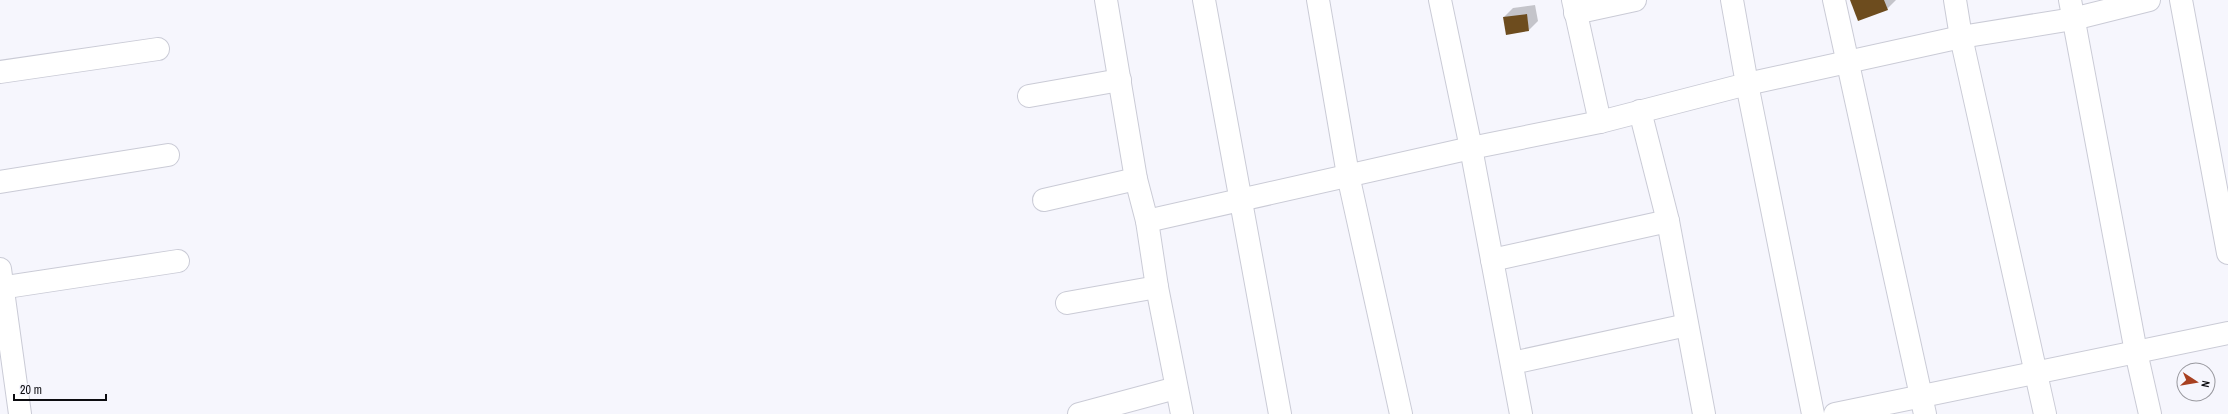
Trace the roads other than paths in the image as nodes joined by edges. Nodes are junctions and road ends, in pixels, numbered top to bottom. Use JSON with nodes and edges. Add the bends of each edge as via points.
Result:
{"nodes":[{"id":1,"x":1106,"y":0,"type":"edge"},
{"id":2,"x":1204,"y":0,"type":"edge"},
{"id":3,"x":1318,"y":0,"type":"edge"},
{"id":4,"x":1440,"y":0,"type":"edge"},
{"id":5,"x":1635,"y":0,"type":"edge"},
{"id":6,"x":1732,"y":0,"type":"edge"},
{"id":7,"x":1834,"y":0,"type":"edge"},
{"id":8,"x":1955,"y":0,"type":"edge"},
{"id":9,"x":2149,"y":0,"type":"edge"},
{"id":10,"x":2181,"y":0,"type":"edge"},
{"id":11,"x":1574,"y":6,"type":"edge"},
{"id":12,"x":2071,"y":10,"type":"edge"},
{"id":13,"x":1961,"y":36,"type":"junction"},
{"id":14,"x":158,"y":49,"type":"dead end"},
{"id":15,"x":1847,"y":61,"type":"junction"},
{"id":16,"x":0,"y":72,"type":"edge"},
{"id":17,"x":1120,"y":80,"type":"junction"},
{"id":18,"x":1747,"y":84,"type":"junction"},
{"id":19,"x":1029,"y":96,"type":"dead end"},
{"id":20,"x":1640,"y":111,"type":"junction"},
{"id":21,"x":1600,"y":122,"type":"junction"},
{"id":22,"x":1471,"y":148,"type":"junction"},
{"id":23,"x":168,"y":155,"type":"dead end"},
{"id":24,"x":1348,"y":175,"type":"junction"},
{"id":25,"x":1136,"y":178,"type":"junction"},
{"id":26,"x":0,"y":182,"type":"edge"},
{"id":27,"x":1044,"y":200,"type":"dead end"},
{"id":28,"x":1240,"y":200,"type":"junction"},
{"id":29,"x":1147,"y":221,"type":"junction"},
{"id":30,"x":1668,"y":221,"type":"junction"},
{"id":31,"x":2228,"y":253,"type":"edge"},
{"id":32,"x":1492,"y":260,"type":"junction"},
{"id":33,"x":178,"y":261,"type":"dead end"},
{"id":34,"x":1,"y":282,"type":"edge"},
{"id":35,"x":1157,"y":287,"type":"junction"},
{"id":36,"x":1067,"y":303,"type":"dead end"},
{"id":37,"x":1687,"y":325,"type":"junction"},
{"id":38,"x":2228,"y":333,"type":"edge"},
{"id":39,"x":2136,"y":352,"type":"junction"},
{"id":40,"x":1512,"y":363,"type":"junction"},
{"id":41,"x":2037,"y":372,"type":"junction"},
{"id":42,"x":1176,"y":388,"type":"junction"},
{"id":43,"x":1923,"y":405,"type":"edge"},
{"id":44,"x":20,"y":414,"type":"edge"},
{"id":45,"x":1079,"y":414,"type":"edge"},
{"id":46,"x":1182,"y":414,"type":"edge"},
{"id":47,"x":1280,"y":414,"type":"edge"},
{"id":48,"x":1401,"y":414,"type":"edge"},
{"id":49,"x":1522,"y":414,"type":"edge"},
{"id":50,"x":1704,"y":414,"type":"edge"},
{"id":51,"x":1813,"y":414,"type":"edge"},
{"id":52,"x":1835,"y":414,"type":"edge"},
{"id":53,"x":2046,"y":414,"type":"edge"},
{"id":54,"x":2150,"y":414,"type":"edge"}],
"edges":[{"from":1,"to":17,"type":"street"},
{"from":2,"to":28,"type":"street"},
{"from":3,"to":24,"type":"street"},
{"from":4,"to":22,"type":"street"},
{"from":5,"to":11,"type":"street"},
{"from":6,"to":18,"type":"street"},
{"from":7,"to":15,"type":"street"},
{"from":8,"to":13,"type":"street"},
{"from":9,"to":12,"type":"street"},
{"from":10,"to":31,"type":"street"},
{"from":11,"to":21,"type":"street"},
{"from":12,"to":13,"type":"street"},
{"from":12,"to":39,"type":"street"},
{"from":13,"to":15,"type":"street"},
{"from":13,"to":41,"type":"street"},
{"from":14,"to":16,"type":"street"},
{"from":15,"to":18,"type":"street"},
{"from":15,"to":43,"type":"street"},
{"from":17,"to":19,"type":"street"},
{"from":17,"to":25,"type":"street"},
{"from":18,"to":20,"type":"street"},
{"from":18,"to":51,"type":"street"},
{"from":20,"to":21,"type":"street"},
{"from":20,"to":30,"type":"street"},
{"from":21,"to":22,"type":"street"},
{"from":22,"to":24,"type":"street"},
{"from":22,"to":32,"type":"street"},
{"from":23,"to":26,"type":"street"},
{"from":24,"to":28,"type":"street"},
{"from":24,"to":48,"type":"street"},
{"from":25,"to":27,"type":"street"},
{"from":25,"to":29,"type":"street"},
{"from":28,"to":29,"type":"street"},
{"from":28,"to":47,"type":"street"},
{"from":29,"to":35,"type":"street"},
{"from":30,"to":32,"type":"street"},
{"from":30,"to":37,"type":"street"},
{"from":32,"to":40,"type":"street"},
{"from":33,"to":34,"type":"street"},
{"from":34,"to":44,"type":"street"},
{"from":35,"to":36,"type":"street"},
{"from":35,"to":42,"type":"street"},
{"from":37,"to":40,"type":"street"},
{"from":37,"to":50,"type":"street"},
{"from":38,"to":39,"type":"street"},
{"from":39,"to":41,"type":"street"},
{"from":39,"to":54,"type":"street"},
{"from":40,"to":49,"type":"street"},
{"from":41,"to":43,"type":"street"},
{"from":41,"to":53,"type":"street"},
{"from":42,"to":45,"type":"street"},
{"from":42,"to":46,"type":"street"},
{"from":43,"to":52,"type":"street"}]}
